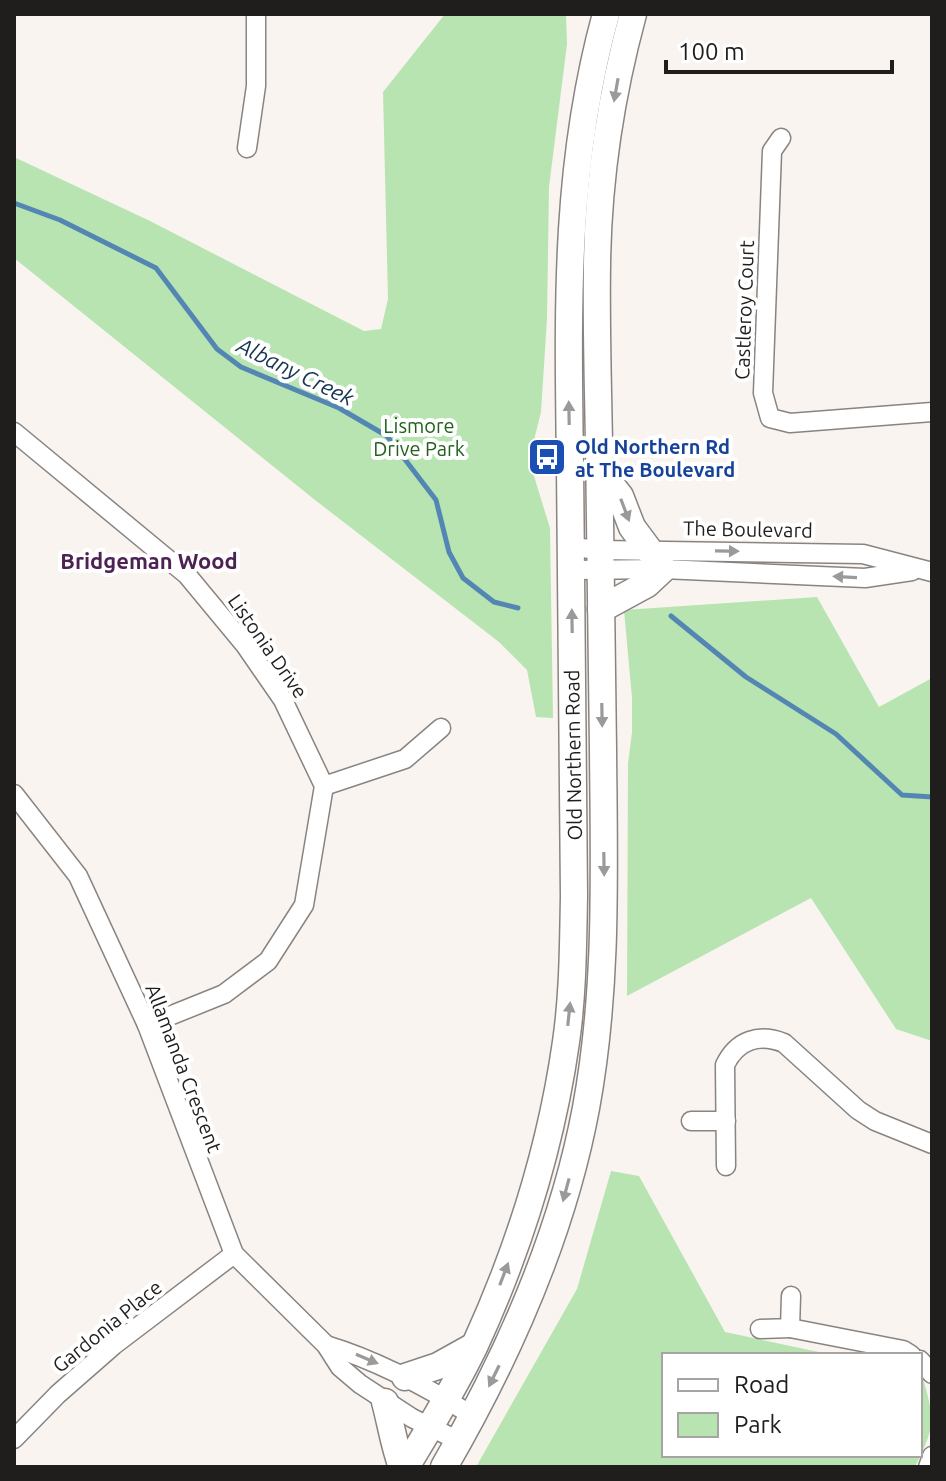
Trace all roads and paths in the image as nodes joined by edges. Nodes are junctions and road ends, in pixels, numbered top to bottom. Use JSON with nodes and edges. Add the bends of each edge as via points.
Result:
{"nodes":[{"id":1,"x":256,"y":14,"type":"edge"},
{"id":2,"x":606,"y":14,"type":"edge"},
{"id":3,"x":633,"y":14,"type":"edge"},
{"id":4,"x":781,"y":138,"type":"dead end"},
{"id":5,"x":247,"y":148,"type":"dead end"},
{"id":6,"x":932,"y":412,"type":"edge"},
{"id":7,"x":14,"y":432,"type":"edge"},
{"id":8,"x":600,"y":471,"type":"junction"},
{"id":9,"x":571,"y":559,"type":"junction"},
{"id":10,"x":656,"y":559,"type":"junction"},
{"id":11,"x":601,"y":560,"type":"junction"},
{"id":12,"x":927,"y":571,"type":"edge"},
{"id":13,"x":601,"y":609,"type":"junction"},
{"id":14,"x":441,"y":728,"type":"dead end"},
{"id":15,"x":324,"y":786,"type":"junction"},
{"id":16,"x":14,"y":794,"type":"edge"},
{"id":17,"x":147,"y":1025,"type":"junction"},
{"id":18,"x":691,"y":1121,"type":"dead end"},
{"id":19,"x":726,"y":1121,"type":"junction"},
{"id":20,"x":932,"y":1144,"type":"edge"},
{"id":21,"x":726,"y":1166,"type":"dead end"},
{"id":22,"x":234,"y":1254,"type":"junction"},
{"id":23,"x":791,"y":1296,"type":"dead end"},
{"id":24,"x":790,"y":1328,"type":"junction"},
{"id":25,"x":760,"y":1329,"type":"dead end"},
{"id":26,"x":326,"y":1345,"type":"junction"},
{"id":27,"x":474,"y":1346,"type":"junction"},
{"id":28,"x":908,"y":1353,"type":"edge"},
{"id":29,"x":405,"y":1377,"type":"junction"},
{"id":30,"x":445,"y":1399,"type":"junction"},
{"id":31,"x":385,"y":1402,"type":"junction"},
{"id":32,"x":473,"y":1416,"type":"junction"},
{"id":33,"x":430,"y":1427,"type":"junction"},
{"id":34,"x":14,"y":1439,"type":"edge"},
{"id":35,"x":459,"y":1441,"type":"junction"},
{"id":36,"x":932,"y":1456,"type":"edge"},
{"id":37,"x":404,"y":1467,"type":"edge"},
{"id":38,"x":444,"y":1467,"type":"edge"},
{"id":39,"x":928,"y":1467,"type":"edge"}],
"edges":[{"from":1,"to":5,"type":"street","via":[[256,86]]},
{"from":9,"to":2,"type":"highway","name":"Old Northern Road","one_way":true,"via":[[569,250],[579,141]]},
{"from":3,"to":8,"type":"highway","name":"Old Northern Road","one_way":true,"via":[[601,191]]},
{"from":4,"to":6,"type":"street","name":"Castleroy Court","via":[[772,151],[763,393],[770,418],[790,423]]},
{"from":7,"to":15,"type":"street","name":"Listonia Drive","via":[[207,597],[283,700]]},
{"from":8,"to":10,"type":"highway","one_way":true},
{"from":8,"to":11,"type":"highway","name":"Old Northern Road"},
{"from":9,"to":11,"type":"street","name":"The Boulevard"},
{"from":27,"to":9,"type":"highway","name":"Old Northern Road","one_way":true,"via":[[534,1192],[566,1043],[574,897]]},
{"from":10,"to":11,"type":"street","name":"The Boulevard"},
{"from":10,"to":12,"type":"street","name":"The Boulevard","via":[[863,554]]},
{"from":10,"to":13,"type":"highway","via":[[647,584]]},
{"from":11,"to":13,"type":"highway","name":"Old Northern Road"},
{"from":13,"to":32,"type":"highway","name":"Old Northern Road","one_way":true,"via":[[605,907],[591,1077],[550,1242],[513,1336]]},
{"from":14,"to":15,"type":"street","via":[[405,759]]},
{"from":15,"to":17,"type":"street","via":[[304,905],[268,961],[224,994]]},
{"from":16,"to":17,"type":"street","name":"Allamanda Crescent","via":[[78,876]]},
{"from":17,"to":22,"type":"street","name":"Allamanda Crescent"},
{"from":18,"to":19,"type":"street"},
{"from":19,"to":20,"type":"street","via":[[725,1065],[732,1051],[754,1038],[770,1037],[784,1043],[858,1110]]},
{"from":19,"to":21,"type":"street"},
{"from":22,"to":26,"type":"street","name":"Allamanda Crescent"},
{"from":22,"to":34,"type":"street","name":"Gardonia Place","via":[[114,1345]]},
{"from":23,"to":24,"type":"street"},
{"from":24,"to":25,"type":"street"},
{"from":24,"to":28,"type":"street"},
{"from":26,"to":29,"type":"street","name":"Allamanda Crescent","one_way":true},
{"from":26,"to":31,"type":"street","name":"Allamanda Crescent","via":[[340,1367]]},
{"from":27,"to":29,"type":"highway"},
{"from":27,"to":30,"type":"highway","name":"Old Northern Road"},
{"from":29,"to":30,"type":"street","name":"Allamanda Crescent"},
{"from":30,"to":32,"type":"street","name":"Allamanda Crescent"},
{"from":30,"to":33,"type":"highway","name":"Old Northern Road"},
{"from":31,"to":33,"type":"street","name":"Allamanda Crescent"},
{"from":31,"to":37,"type":"highway"},
{"from":32,"to":35,"type":"highway","name":"Old Northern Road"},
{"from":33,"to":35,"type":"street","name":"Allamanda Crescent"},
{"from":33,"to":37,"type":"highway","name":"Old Northern Road"},
{"from":35,"to":38,"type":"highway","name":"Old Northern Road"},
{"from":36,"to":39,"type":"street"}]}
